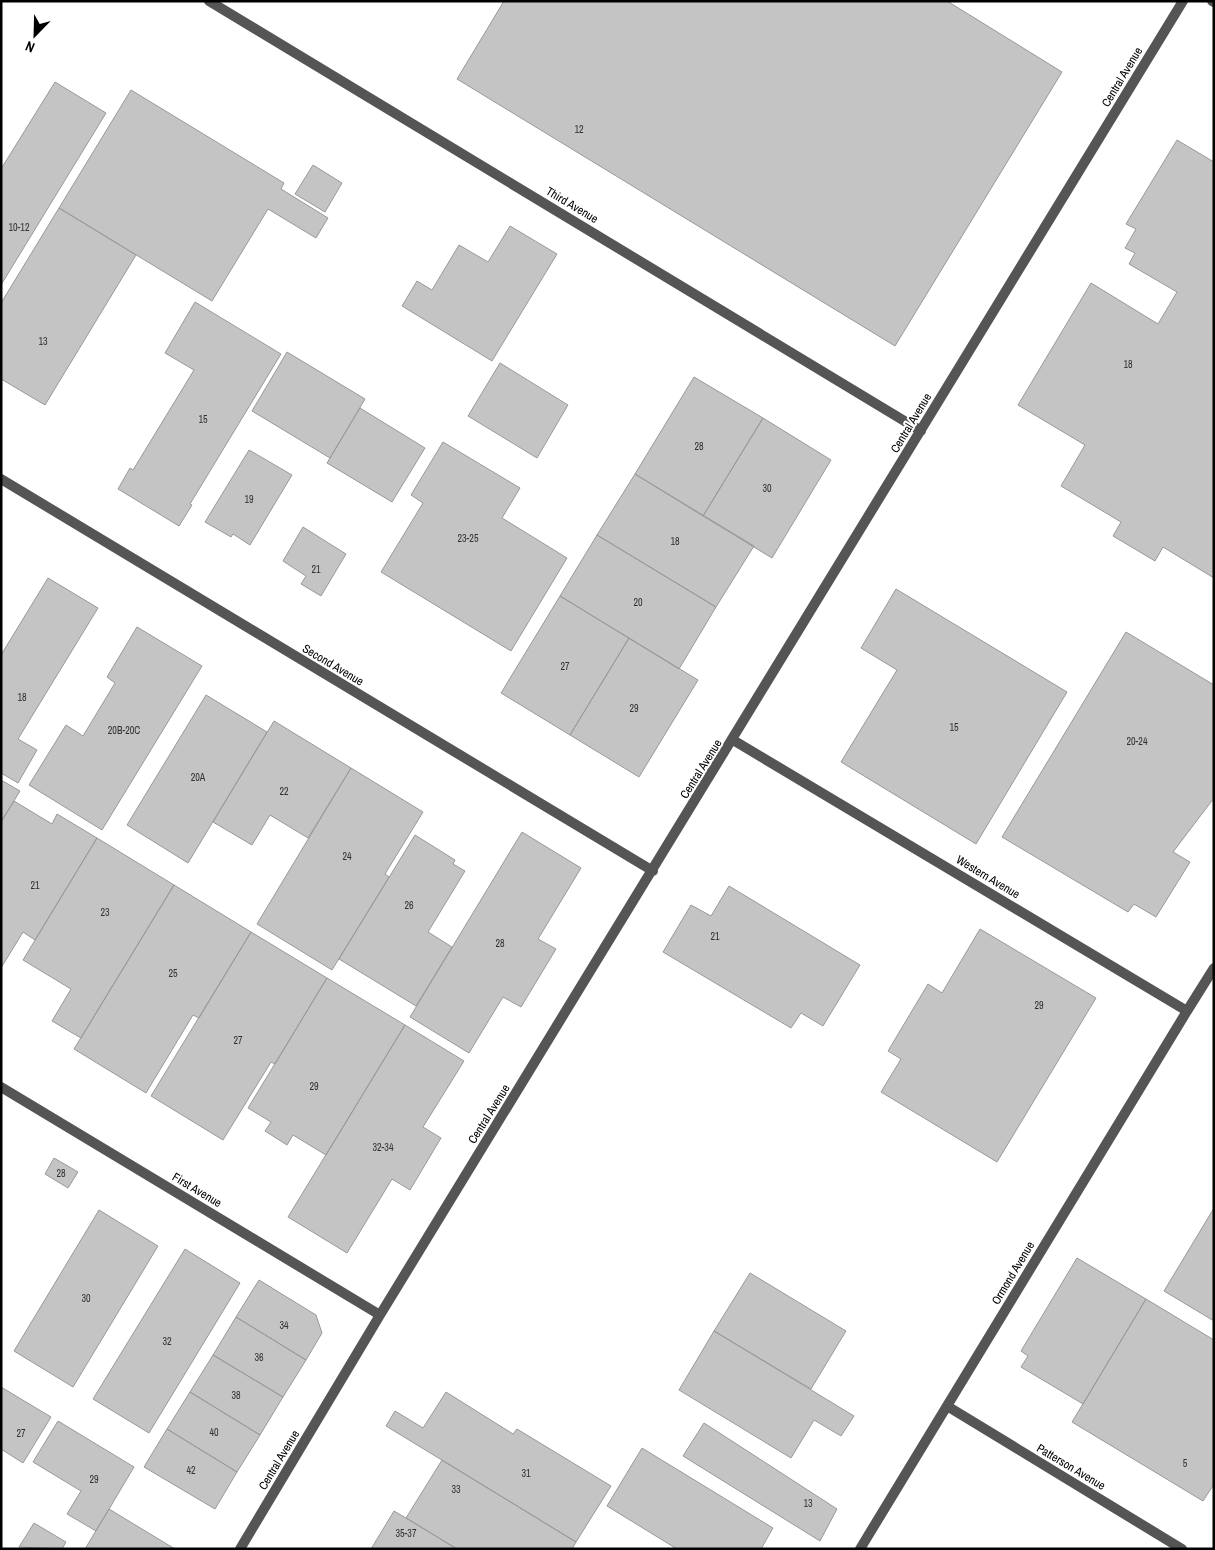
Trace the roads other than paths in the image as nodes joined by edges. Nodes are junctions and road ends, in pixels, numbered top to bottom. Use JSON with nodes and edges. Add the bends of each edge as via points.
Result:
{"nodes":[{"id":1,"x":209,"y":1,"type":"edge"},
{"id":2,"x":1183,"y":1,"type":"edge"},
{"id":3,"x":921,"y":431,"type":"junction"},
{"id":4,"x":1,"y":480,"type":"edge"},
{"id":5,"x":733,"y":740,"type":"junction"},
{"id":6,"x":652,"y":871,"type":"junction"},
{"id":7,"x":1214,"y":968,"type":"edge"},
{"id":8,"x":1188,"y":1011,"type":"junction"},
{"id":9,"x":1,"y":1087,"type":"edge"},
{"id":10,"x":380,"y":1315,"type":"junction"},
{"id":11,"x":947,"y":1406,"type":"junction"},
{"id":12,"x":240,"y":1549,"type":"edge"},
{"id":13,"x":860,"y":1549,"type":"edge"},
{"id":14,"x":1182,"y":1549,"type":"edge"}],
"edges":[{"from":1,"to":3,"type":"street","name":"Third Avenue"},
{"from":2,"to":3,"type":"street","name":"Central Avenue"},
{"from":3,"to":5,"type":"street","name":"Central Avenue"},
{"from":4,"to":6,"type":"street","name":"Second Avenue"},
{"from":5,"to":6,"type":"street","name":"Central Avenue"},
{"from":5,"to":8,"type":"street","name":"Western Avenue"},
{"from":6,"to":10,"type":"street","name":"Central Avenue"},
{"from":7,"to":8,"type":"street"},
{"from":8,"to":11,"type":"street","name":"Ormond Avenue"},
{"from":9,"to":10,"type":"street","name":"First Avenue"},
{"from":10,"to":12,"type":"street","name":"Central Avenue"},
{"from":11,"to":13,"type":"street","name":"Ormond Avenue"},
{"from":11,"to":14,"type":"street","name":"Patterson Avenue"}]}
